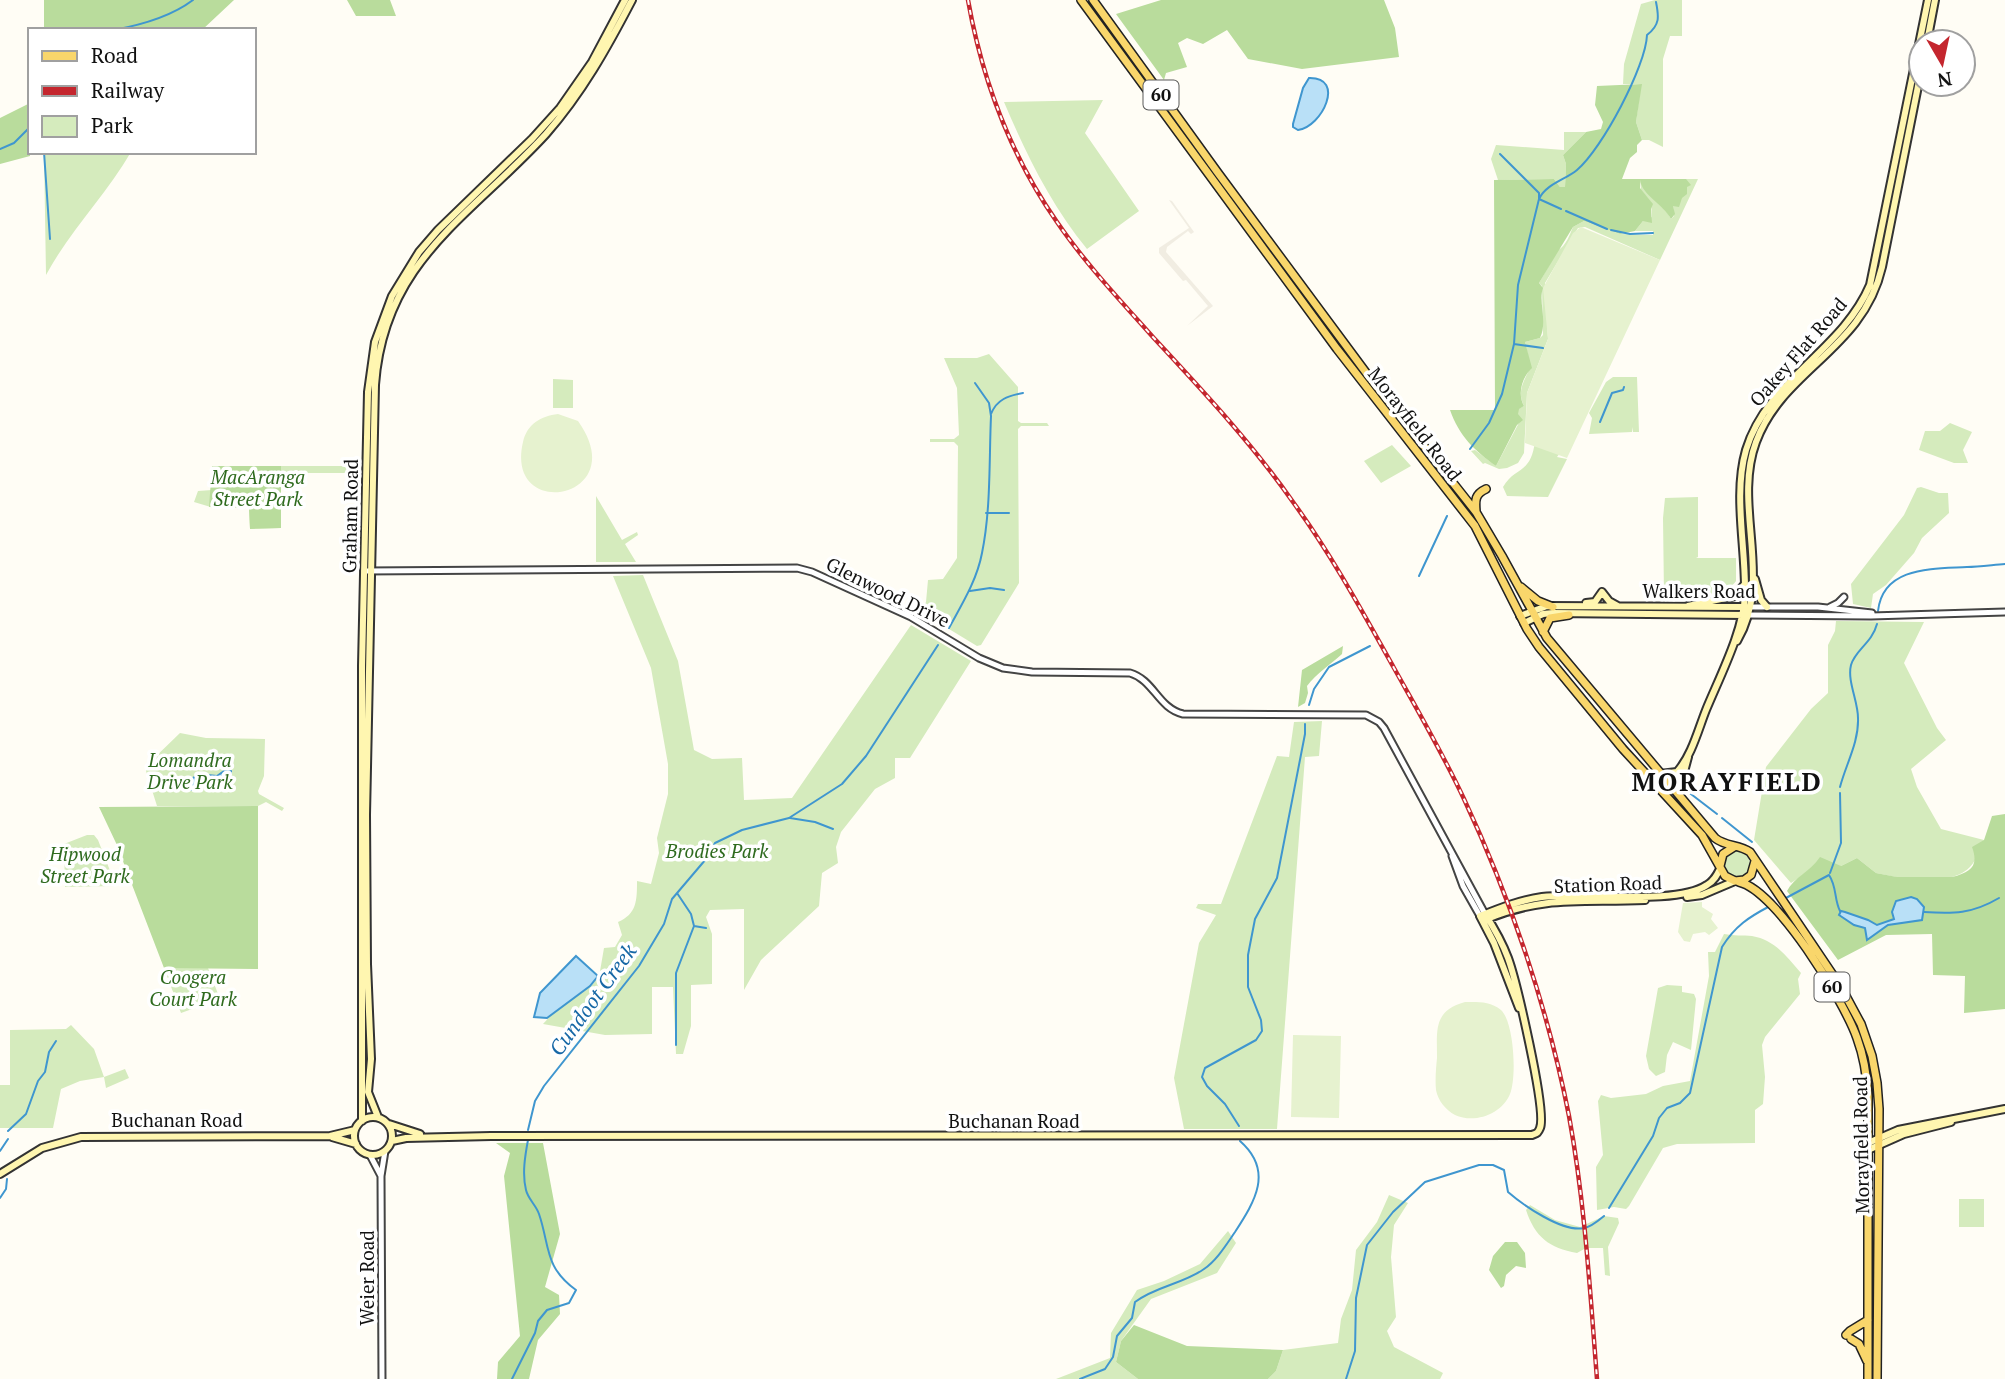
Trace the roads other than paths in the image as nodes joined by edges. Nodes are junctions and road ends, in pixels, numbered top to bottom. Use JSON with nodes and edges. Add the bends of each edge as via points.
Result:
{"nodes":[{"id":1,"x":625,"y":0,"type":"edge"},
{"id":2,"x":632,"y":0,"type":"edge"},
{"id":3,"x":1073,"y":0,"type":"edge"},
{"id":4,"x":1082,"y":0,"type":"edge"},
{"id":5,"x":1093,"y":0,"type":"edge"},
{"id":6,"x":1928,"y":0,"type":"edge"},
{"id":7,"x":1935,"y":0,"type":"edge"},
{"id":8,"x":1090,"y":11,"type":"junction"},
{"id":9,"x":1930,"y":28,"type":"edge"},
{"id":10,"x":1916,"y":98,"type":"edge"},
{"id":11,"x":1486,"y":489,"type":"dead end"},
{"id":12,"x":1476,"y":512,"type":"junction"},
{"id":13,"x":368,"y":571,"type":"junction"},
{"id":14,"x":1754,"y":577,"type":"junction"},
{"id":15,"x":1745,"y":582,"type":"junction"},
{"id":16,"x":1517,"y":584,"type":"junction"},
{"id":17,"x":1844,"y":597,"type":"dead end"},
{"id":18,"x":1553,"y":607,"type":"junction"},
{"id":19,"x":1621,"y":607,"type":"junction"},
{"id":20,"x":1686,"y":607,"type":"junction"},
{"id":21,"x":1747,"y":607,"type":"junction"},
{"id":22,"x":1767,"y":607,"type":"junction"},
{"id":23,"x":1828,"y":608,"type":"junction"},
{"id":24,"x":1570,"y":611,"type":"junction"},
{"id":25,"x":2005,"y":612,"type":"edge"},
{"id":26,"x":1533,"y":615,"type":"junction"},
{"id":27,"x":1745,"y":615,"type":"junction"},
{"id":28,"x":1878,"y":615,"type":"junction"},
{"id":29,"x":1522,"y":620,"type":"junction"},
{"id":30,"x":1543,"y":632,"type":"junction"},
{"id":31,"x":1688,"y":755,"type":"junction"},
{"id":32,"x":1660,"y":774,"type":"junction"},
{"id":33,"x":1678,"y":794,"type":"junction"},
{"id":34,"x":1734,"y":847,"type":"junction"},
{"id":35,"x":1755,"y":860,"type":"junction"},
{"id":36,"x":1720,"y":867,"type":"junction"},
{"id":37,"x":1737,"y":881,"type":"junction"},
{"id":38,"x":1484,"y":918,"type":"junction"},
{"id":39,"x":2005,"y":1109,"type":"edge"},
{"id":40,"x":378,"y":1117,"type":"junction"},
{"id":41,"x":1960,"y":1119,"type":"junction"},
{"id":42,"x":362,"y":1121,"type":"junction"},
{"id":43,"x":388,"y":1124,"type":"junction"},
{"id":44,"x":355,"y":1130,"type":"junction"},
{"id":45,"x":330,"y":1136,"type":"junction"},
{"id":46,"x":491,"y":1136,"type":"junction"},
{"id":47,"x":1879,"y":1138,"type":"junction"},
{"id":48,"x":392,"y":1141,"type":"junction"},
{"id":49,"x":356,"y":1144,"type":"junction"},
{"id":50,"x":1868,"y":1147,"type":"junction"},
{"id":51,"x":1879,"y":1147,"type":"junction"},
{"id":52,"x":385,"y":1151,"type":"junction"},
{"id":53,"x":369,"y":1155,"type":"junction"},
{"id":54,"x":0,"y":1176,"type":"edge"},
{"id":55,"x":382,"y":1176,"type":"junction"},
{"id":56,"x":1868,"y":1320,"type":"junction"},
{"id":57,"x":1868,"y":1362,"type":"junction"},
{"id":58,"x":382,"y":1379,"type":"edge"},
{"id":59,"x":1868,"y":1379,"type":"edge"},
{"id":60,"x":1877,"y":1379,"type":"edge"}],
"edges":[{"from":1,"to":13,"type":"main road","name":"Graham Road","via":[[592,62],[560,108],[429,239],[392,296],[370,371]]},
{"from":2,"to":13,"type":"main road","name":"Graham Road","via":[[572,102],[535,145],[433,244],[395,304],[381,344],[376,381]]},
{"from":3,"to":8,"type":"main road"},
{"from":4,"to":8,"type":"main road","name":"Morayfield Road","number":"60"},
{"from":5,"to":12,"type":"main road","name":"Morayfield Road","number":"60","via":[[1398,414]]},
{"from":6,"to":15,"type":"main road","name":"Oakey Flat Road","via":[[1867,293],[1846,326],[1768,405],[1746,452],[1741,484]]},
{"from":7,"to":9,"type":"main road"},
{"from":8,"to":29,"type":"main road","name":"Morayfield Road","number":"60","via":[[1328,337],[1475,526]]},
{"from":10,"to":14,"type":"main road","name":"Oakey Flat Road","via":[[1874,293],[1848,333],[1773,409],[1760,432],[1748,494]]},
{"from":11,"to":12,"type":"main road","via":[[1475,499]]},
{"from":12,"to":16,"type":"main road","name":"Morayfield Road","number":"60"},
{"from":13,"to":38,"type":"street","name":"Glenwood Drive","via":[[797,568],[911,617],[979,658],[1009,670],[1130,673],[1146,680],[1166,706],[1183,714],[1359,714],[1373,718],[1384,728],[1451,854],[1463,886]]},
{"from":13,"to":40,"type":"main road","name":"Graham Road","via":[[367,998],[369,1096]]},
{"from":13,"to":42,"type":"main road","name":"Graham Road","via":[[360,793]]},
{"from":14,"to":21,"type":"main road","name":"Oakey Flat Road"},
{"from":14,"to":22,"type":"main road"},
{"from":15,"to":20,"type":"main road","via":[[1735,596]]},
{"from":15,"to":21,"type":"main road","name":"Oakey Flat Road"},
{"from":16,"to":18,"type":"main road"},
{"from":16,"to":26,"type":"main road","name":"Morayfield Road","number":"60"},
{"from":17,"to":23,"type":"street"},
{"from":18,"to":24,"type":"main road","name":"Walkers Road"},
{"from":18,"to":26,"type":"main road","name":"Walkers Road","via":[[1540,607]]},
{"from":19,"to":20,"type":"main road","name":"Walkers Road"},
{"from":19,"to":24,"type":"main road","name":"Walkers Road"},
{"from":19,"to":24,"type":"main road","via":[[1602,592],[1594,602]]},
{"from":20,"to":21,"type":"main road","name":"Walkers Road"},
{"from":21,"to":22,"type":"street","name":"Walkers Road"},
{"from":21,"to":27,"type":"main road","name":"Oakey Flat Road"},
{"from":22,"to":23,"type":"street","name":"Walkers Road"},
{"from":23,"to":28,"type":"street","name":"Walkers Road"},
{"from":24,"to":26,"type":"main road","name":"Walkers Road"},
{"from":24,"to":27,"type":"main road","name":"Walkers Road"},
{"from":24,"to":30,"type":"main road","via":[[1550,618]]},
{"from":25,"to":28,"type":"street","name":"Walkers Road"},
{"from":26,"to":29,"type":"main road","name":"Walkers Road"},
{"from":26,"to":30,"type":"main road","name":"Morayfield Road","number":"60"},
{"from":27,"to":28,"type":"street","name":"Walkers Road"},
{"from":27,"to":31,"type":"main road","name":"Oakey Flat Road"},
{"from":29,"to":36,"type":"main road","name":"Morayfield Road","number":"60","via":[[1608,731],[1702,835]]},
{"from":30,"to":32,"type":"main road","name":"Morayfield Road","number":"60"},
{"from":31,"to":32,"type":"main road","via":[[1677,772]]},
{"from":31,"to":33,"type":"main road","name":"Oakey Flat Road"},
{"from":32,"to":33,"type":"main road","name":"Morayfield Road","number":"60"},
{"from":33,"to":34,"type":"main road","name":"Morayfield Road","number":"60","via":[[1715,838]]},
{"from":34,"to":35,"type":"main road","number":"60","via":[[1747,850]]},
{"from":34,"to":36,"type":"main road","via":[[1723,854]]},
{"from":35,"to":37,"type":"main road","via":[[1751,874]]},
{"from":35,"to":47,"type":"main road","name":"Morayfield Road","number":"60","via":[[1830,968],[1864,1031],[1877,1083]]},
{"from":36,"to":37,"type":"main road","number":"60","via":[[1725,876]]},
{"from":36,"to":38,"type":"main road","name":"Station Road","via":[[1707,886],[1680,895],[1552,896],[1518,902]]},
{"from":37,"to":38,"type":"main road","name":"Station Road","via":[[1695,896],[1542,903]]},
{"from":37,"to":50,"type":"main road","name":"Morayfield Road","number":"60","via":[[1764,897],[1833,987],[1856,1034],[1867,1080]]},
{"from":38,"to":46,"type":"main road","name":"Buchanan Road","via":[[1507,956],[1519,992],[1541,1124],[1532,1135]]},
{"from":39,"to":41,"type":"main road"},
{"from":40,"to":42,"type":"main road"},
{"from":40,"to":43,"type":"main road"},
{"from":41,"to":47,"type":"main road"},
{"from":41,"to":51,"type":"main road"},
{"from":42,"to":44,"type":"main road"},
{"from":43,"to":46,"type":"main road","name":"Buchanan Road","via":[[418,1134]]},
{"from":43,"to":48,"type":"main road"},
{"from":44,"to":45,"type":"main road","name":"Buchanan Road"},
{"from":44,"to":49,"type":"main road"},
{"from":45,"to":49,"type":"main road","name":"Buchanan Road"},
{"from":45,"to":54,"type":"main road","name":"Buchanan Road","via":[[89,1136],[60,1141],[27,1156]]},
{"from":46,"to":48,"type":"main road","name":"Buchanan Road"},
{"from":47,"to":50,"type":"main road"},
{"from":47,"to":51,"type":"main road","name":"Morayfield Road","number":"60"},
{"from":48,"to":52,"type":"main road"},
{"from":49,"to":53,"type":"main road"},
{"from":50,"to":51,"type":"main road"},
{"from":50,"to":56,"type":"main road","name":"Morayfield Road","number":"60"},
{"from":51,"to":60,"type":"main road","name":"Morayfield Road","number":"60"},
{"from":52,"to":53,"type":"main road"},
{"from":52,"to":55,"type":"street","name":"Weier Road"},
{"from":53,"to":55,"type":"street"},
{"from":55,"to":58,"type":"street","name":"Weier Road"},
{"from":56,"to":57,"type":"main road","name":"Morayfield Road","number":"60"},
{"from":56,"to":57,"type":"main road","via":[[1849,1337]]},
{"from":57,"to":59,"type":"main road","name":"Morayfield Road","number":"60"}]}
